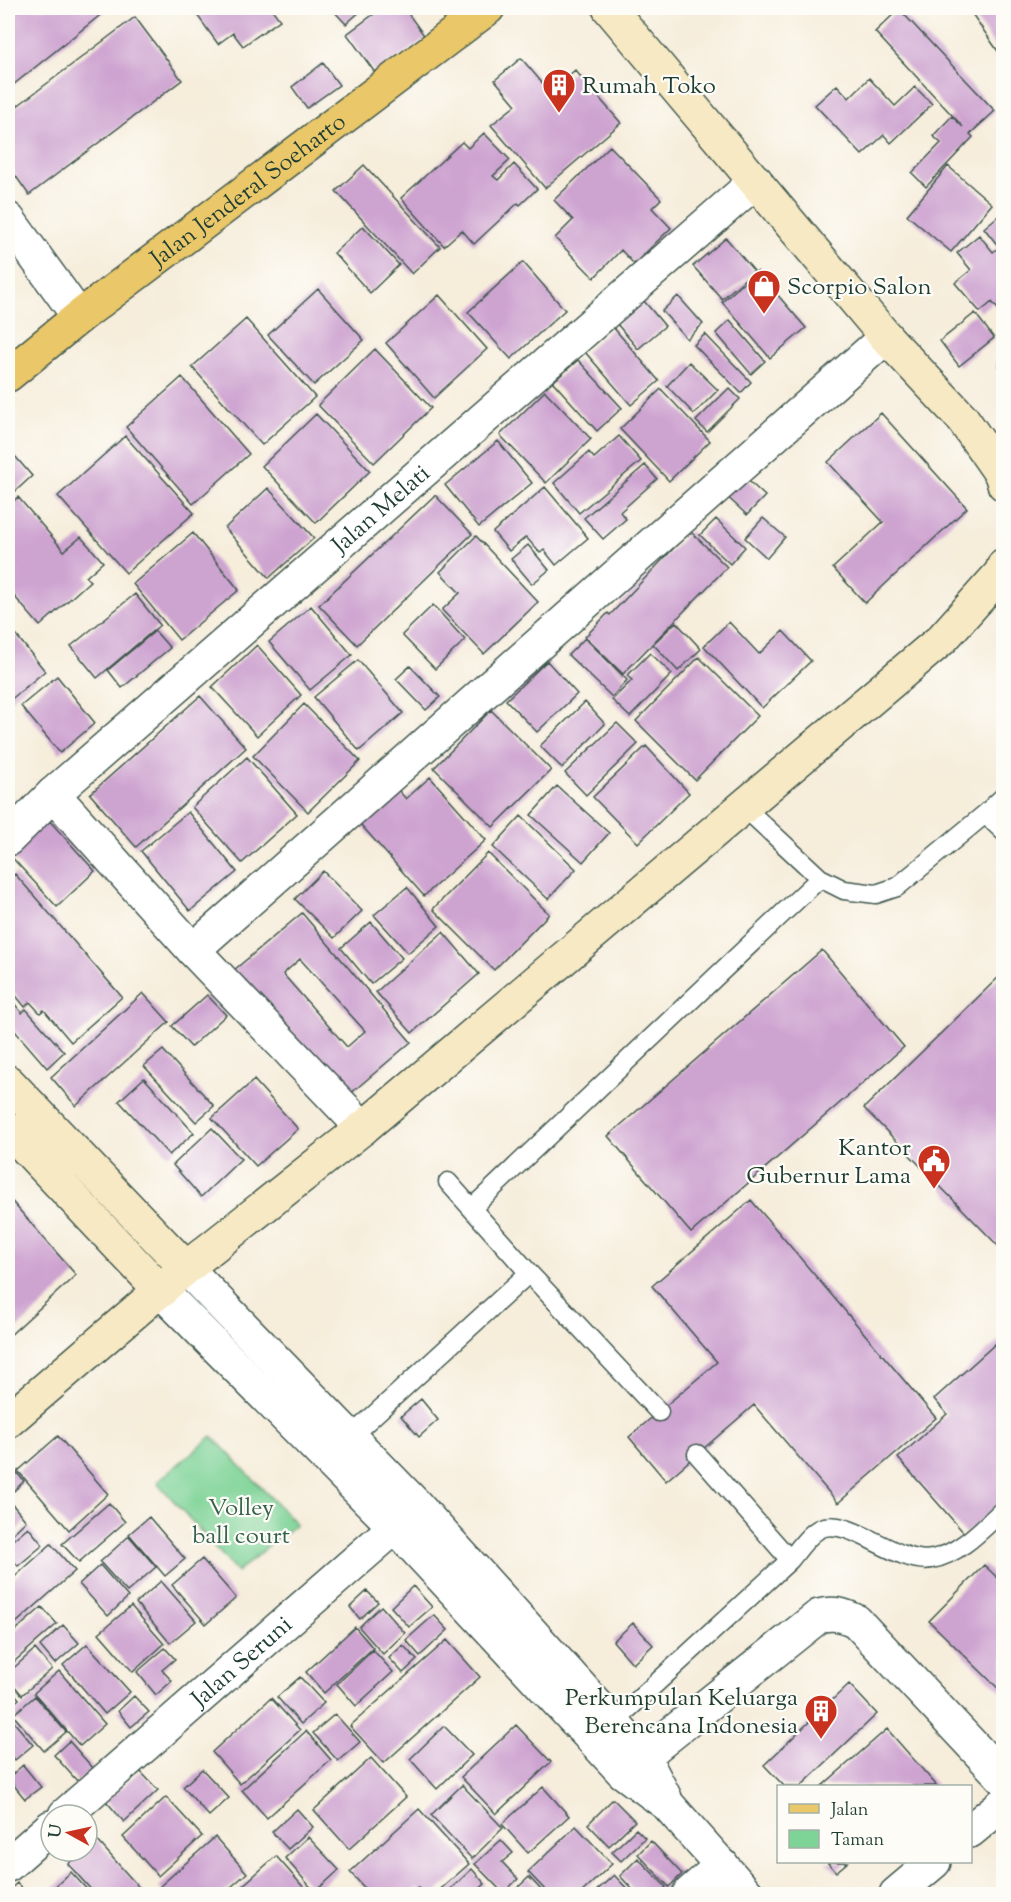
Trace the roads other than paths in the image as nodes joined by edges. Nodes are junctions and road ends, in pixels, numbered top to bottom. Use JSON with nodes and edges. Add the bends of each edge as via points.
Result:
{"nodes":[{"id":1,"x":488,"y":8,"type":"edge"},
{"id":2,"x":609,"y":8,"type":"edge"},
{"id":3,"x":756,"y":181,"type":"junction"},
{"id":4,"x":8,"y":219,"type":"edge"},
{"id":5,"x":79,"y":317,"type":"junction"},
{"id":6,"x":886,"y":337,"type":"junction"},
{"id":7,"x":8,"y":375,"type":"edge"},
{"id":8,"x":1004,"y":484,"type":"edge"},
{"id":9,"x":1004,"y":564,"type":"edge"},
{"id":10,"x":54,"y":794,"type":"junction"},
{"id":11,"x":1004,"y":796,"type":"edge"},
{"id":12,"x":744,"y":807,"type":"junction"},
{"id":13,"x":985,"y":814,"type":"junction"},
{"id":14,"x":1004,"y":832,"type":"edge"},
{"id":15,"x":8,"y":839,"type":"edge"},
{"id":16,"x":820,"y":878,"type":"junction"},
{"id":17,"x":193,"y":950,"type":"junction"},
{"id":18,"x":8,"y":1082,"type":"edge"},
{"id":19,"x":363,"y":1128,"type":"junction"},
{"id":20,"x":8,"y":1129,"type":"edge"},
{"id":21,"x":448,"y":1182,"type":"dead end"},
{"id":22,"x":472,"y":1208,"type":"junction"},
{"id":23,"x":186,"y":1268,"type":"junction"},
{"id":24,"x":529,"y":1273,"type":"junction"},
{"id":25,"x":161,"y":1291,"type":"junction"},
{"id":26,"x":659,"y":1412,"type":"dead end"},
{"id":27,"x":8,"y":1421,"type":"edge"},
{"id":28,"x":349,"y":1438,"type":"junction"},
{"id":29,"x":697,"y":1454,"type":"dead end"},
{"id":30,"x":1004,"y":1509,"type":"edge"},
{"id":31,"x":406,"y":1517,"type":"junction"},
{"id":32,"x":790,"y":1560,"type":"junction"},
{"id":33,"x":613,"y":1723,"type":"junction"},
{"id":34,"x":633,"y":1764,"type":"junction"},
{"id":35,"x":1004,"y":1779,"type":"edge"},
{"id":36,"x":79,"y":1803,"type":"edge"},
{"id":37,"x":1004,"y":1803,"type":"edge"},
{"id":38,"x":972,"y":1829,"type":"edge"},
{"id":39,"x":39,"y":1838,"type":"edge"},
{"id":40,"x":933,"y":1863,"type":"edge"},
{"id":41,"x":8,"y":1865,"type":"edge"},
{"id":42,"x":722,"y":1865,"type":"junction"},
{"id":43,"x":689,"y":1894,"type":"edge"},
{"id":44,"x":747,"y":1894,"type":"edge"},
{"id":45,"x":896,"y":1894,"type":"edge"}],
"edges":[{"from":1,"to":5,"type":"main road","name":"Jalan Jenderal Soeharto"},
{"from":2,"to":3,"type":"street"},
{"from":3,"to":6,"type":"street"},
{"from":3,"to":10,"type":"street","name":"Jalan Melati"},
{"from":4,"to":5,"type":"street"},
{"from":5,"to":7,"type":"main road","name":"Jalan Jenderal Soeharto"},
{"from":6,"to":8,"type":"street","via":[[962,418]]},
{"from":6,"to":17,"type":"street"},
{"from":9,"to":12,"type":"street","via":[[1001,573],[942,639]]},
{"from":10,"to":15,"type":"street","name":"Jalan Melati"},
{"from":10,"to":17,"type":"street"},
{"from":11,"to":13,"type":"lane"},
{"from":12,"to":16,"type":"lane"},
{"from":12,"to":19,"type":"street"},
{"from":13,"to":14,"type":"lane"},
{"from":13,"to":16,"type":"lane","via":[[897,887],[876,894],[844,890]]},
{"from":16,"to":22,"type":"lane"},
{"from":17,"to":19,"type":"street"},
{"from":18,"to":23,"type":"street"},
{"from":19,"to":23,"type":"street"},
{"from":20,"to":25,"type":"street"},
{"from":21,"to":22,"type":"lane"},
{"from":22,"to":24,"type":"lane"},
{"from":23,"to":25,"type":"street"},
{"from":23,"to":28,"type":"street"},
{"from":24,"to":26,"type":"lane"},
{"from":24,"to":28,"type":"lane"},
{"from":25,"to":27,"type":"street"},
{"from":25,"to":31,"type":"street"},
{"from":28,"to":31,"type":"street"},
{"from":29,"to":32,"type":"lane"},
{"from":30,"to":32,"type":"lane","via":[[952,1552],[931,1560],[910,1557],[829,1525],[816,1530]]},
{"from":31,"to":33,"type":"street"},
{"from":31,"to":34,"type":"street"},
{"from":31,"to":36,"type":"street","name":"Jalan Seruni"},
{"from":32,"to":33,"type":"lane"},
{"from":33,"to":34,"type":"street"},
{"from":34,"to":35,"type":"street","via":[[819,1616],[832,1613],[856,1620]]},
{"from":34,"to":42,"type":"street"},
{"from":37,"to":38,"type":"street"},
{"from":39,"to":41,"type":"street"},
{"from":40,"to":45,"type":"street"},
{"from":42,"to":43,"type":"street"},
{"from":42,"to":44,"type":"street"}]}
